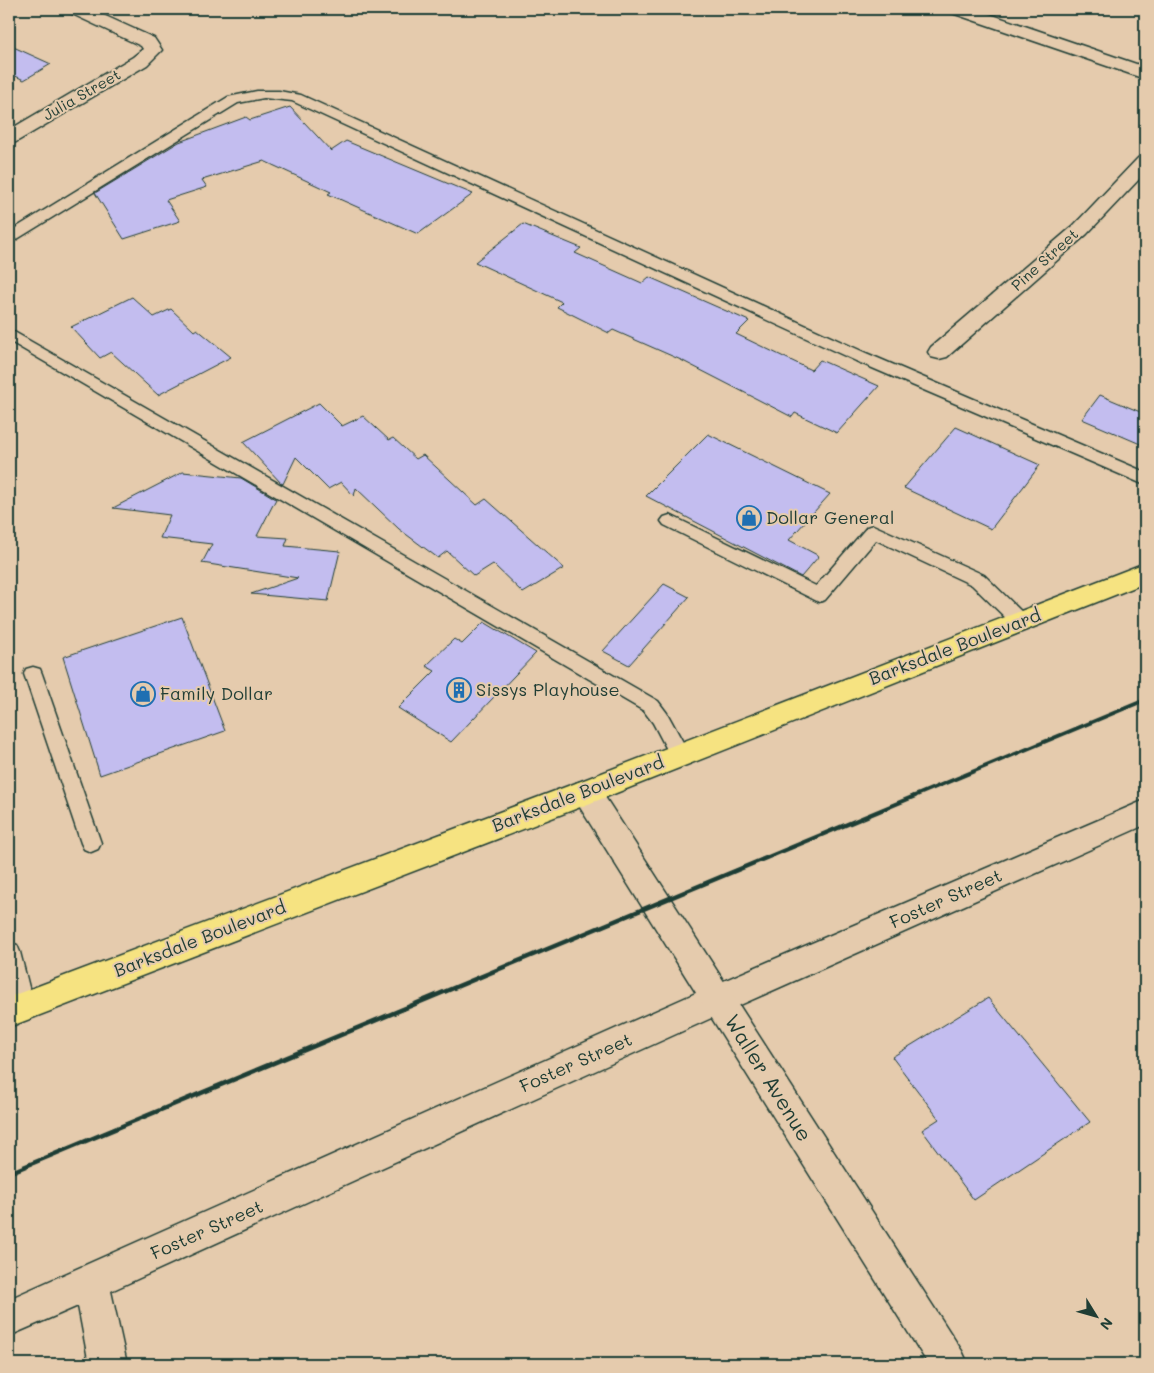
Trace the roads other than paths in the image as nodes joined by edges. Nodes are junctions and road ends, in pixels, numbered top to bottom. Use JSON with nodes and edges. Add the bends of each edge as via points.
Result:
{"nodes":[{"id":1,"x":76,"y":9,"type":"edge"},
{"id":2,"x":958,"y":9,"type":"edge"},
{"id":3,"x":1145,"y":73,"type":"edge"},
{"id":4,"x":9,"y":138,"type":"edge"},
{"id":5,"x":1145,"y":162,"type":"edge"},
{"id":6,"x":9,"y":238,"type":"edge"},
{"id":7,"x":9,"y":334,"type":"edge"},
{"id":8,"x":939,"y":352,"type":"dead end"},
{"id":9,"x":1145,"y":479,"type":"edge"},
{"id":10,"x":670,"y":521,"type":"dead end"},
{"id":11,"x":1145,"y":573,"type":"edge"},
{"id":12,"x":1021,"y":622,"type":"junction"},
{"id":13,"x":33,"y":674,"type":"dead end"},
{"id":14,"x":680,"y":755,"type":"junction"},
{"id":15,"x":586,"y":792,"type":"junction"},
{"id":16,"x":1145,"y":812,"type":"edge"},
{"id":17,"x":91,"y":843,"type":"dead end"},
{"id":18,"x":9,"y":952,"type":"edge"},
{"id":19,"x":718,"y":999,"type":"junction"},
{"id":20,"x":16,"y":1010,"type":"edge"},
{"id":21,"x":91,"y":1282,"type":"junction"},
{"id":22,"x":9,"y":1318,"type":"edge"},
{"id":23,"x":108,"y":1364,"type":"edge"},
{"id":24,"x":949,"y":1364,"type":"edge"}],
"edges":[{"from":1,"to":4,"type":"street","name":"Julia Street","via":[[148,42],[153,50],[140,61]]},
{"from":2,"to":3,"type":"street"},
{"from":5,"to":8,"type":"street","name":"Pine Street","via":[[1080,230]]},
{"from":6,"to":9,"type":"lane","via":[[233,100],[257,94],[296,98],[861,357]]},
{"from":7,"to":14,"type":"lane","via":[[632,694],[651,706]]},
{"from":10,"to":12,"type":"lane","via":[[819,595],[873,531],[978,580]]},
{"from":11,"to":12,"type":"main road","name":"Barksdale Boulevard"},
{"from":12,"to":14,"type":"main road","name":"Barksdale Boulevard"},
{"from":13,"to":17,"type":"lane"},
{"from":14,"to":15,"type":"main road","name":"Barksdale Boulevard"},
{"from":15,"to":19,"type":"street","name":"Waller Avenue"},
{"from":15,"to":20,"type":"main road","name":"Barksdale Boulevard"},
{"from":16,"to":19,"type":"street","name":"Foster Street"},
{"from":18,"to":20,"type":"lane"},
{"from":19,"to":21,"type":"street","name":"Foster Street"},
{"from":19,"to":24,"type":"street","name":"Waller Avenue"},
{"from":21,"to":22,"type":"street","name":"Foster Street"},
{"from":21,"to":23,"type":"street"}]}
